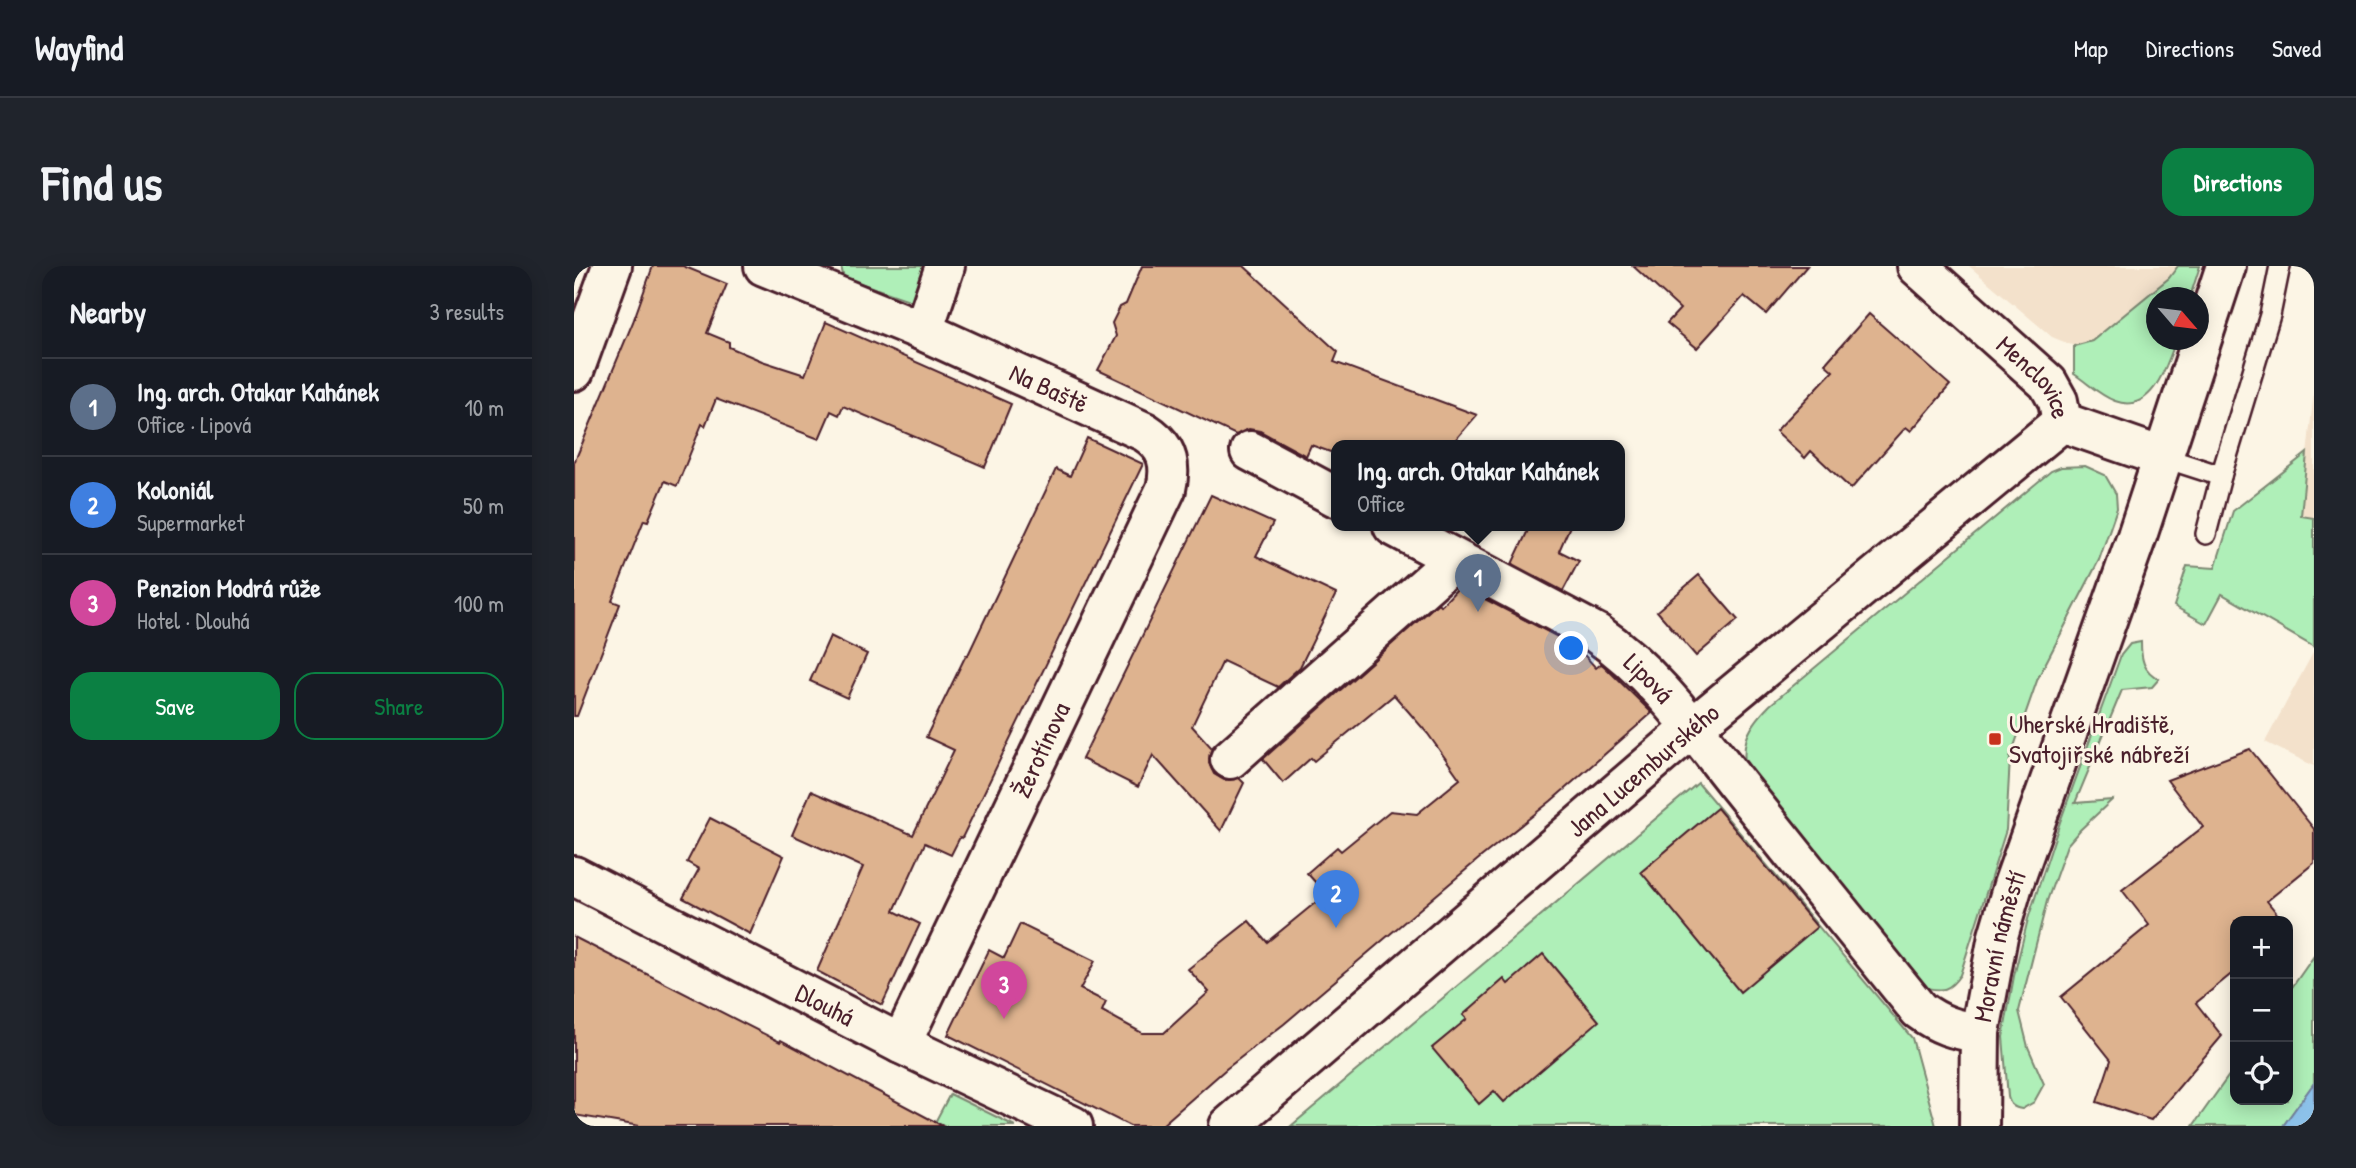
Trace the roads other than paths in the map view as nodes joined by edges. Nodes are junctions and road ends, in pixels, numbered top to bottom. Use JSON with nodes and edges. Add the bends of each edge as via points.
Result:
{"nodes":[{"id":1,"x":612,"y":266,"type":"edge"},
{"id":2,"x":764,"y":266,"type":"edge"},
{"id":3,"x":946,"y":266,"type":"edge"},
{"id":4,"x":1917,"y":266,"type":"edge"},
{"id":5,"x":2226,"y":266,"type":"edge"},
{"id":6,"x":2280,"y":266,"type":"edge"},
{"id":7,"x":822,"y":277,"type":"edge"},
{"id":8,"x":923,"y":331,"type":"junction"},
{"id":9,"x":574,"y":370,"type":"edge"},
{"id":10,"x":2062,"y":422,"type":"junction"},
{"id":11,"x":1250,"y":452,"type":"dead end"},
{"id":12,"x":1167,"y":453,"type":"joint"},
{"id":13,"x":2162,"y":457,"type":"junction"},
{"id":14,"x":2221,"y":476,"type":"junction"},
{"id":15,"x":1331,"y":494,"type":"edge"},
{"id":16,"x":1402,"y":531,"type":"edge"},
{"id":17,"x":2206,"y":534,"type":"dead end"},
{"id":18,"x":1449,"y":556,"type":"junction"},
{"id":19,"x":1692,"y":729,"type":"junction"},
{"id":20,"x":1230,"y":759,"type":"dead end"},
{"id":21,"x":576,"y":881,"type":"edge"},
{"id":22,"x":1980,"y":1032,"type":"junction"},
{"id":23,"x":901,"y":1044,"type":"junction"},
{"id":24,"x":1073,"y":1126,"type":"edge"},
{"id":25,"x":1229,"y":1126,"type":"edge"},
{"id":26,"x":1979,"y":1126,"type":"edge"}],
"edges":[{"from":1,"to":9,"type":"street"},
{"from":2,"to":7,"type":"street","name":"Na Baště"},
{"from":3,"to":8,"type":"street"},
{"from":4,"to":10,"type":"street","name":"Menclovice","via":[[2048,383]]},
{"from":5,"to":13,"type":"street","name":"Moravní náměstí"},
{"from":6,"to":14,"type":"lane","via":[[2270,315]]},
{"from":7,"to":8,"type":"street","name":"Na Baště"},
{"from":8,"to":12,"type":"street","name":"Na Baště","via":[[1145,432]]},
{"from":10,"to":13,"type":"street","name":"Menclovice"},
{"from":10,"to":19,"type":"street","name":"Jana Lucemburského"},
{"from":11,"to":15,"type":"street"},
{"from":12,"to":23,"type":"street","name":"Žerotínova","via":[[1166,489]]},
{"from":13,"to":14,"type":"lane"},
{"from":13,"to":22,"type":"street","name":"Moravní náměstí","via":[[2013,885],[1997,936]]},
{"from":14,"to":17,"type":"lane"},
{"from":16,"to":18,"type":"street","name":"Lipová"},
{"from":18,"to":19,"type":"street","name":"Lipová","via":[[1620,650]]},
{"from":18,"to":20,"type":"street","via":[[1442,571]]},
{"from":19,"to":22,"type":"street","name":"Moravní náměstí","via":[[1919,1010],[1951,1028]]},
{"from":19,"to":25,"type":"street","name":"Jana Lucemburského"},
{"from":21,"to":23,"type":"street","name":"Dlouhá"},
{"from":22,"to":26,"type":"street"},
{"from":23,"to":24,"type":"street","name":"Dlouhá"}]}
